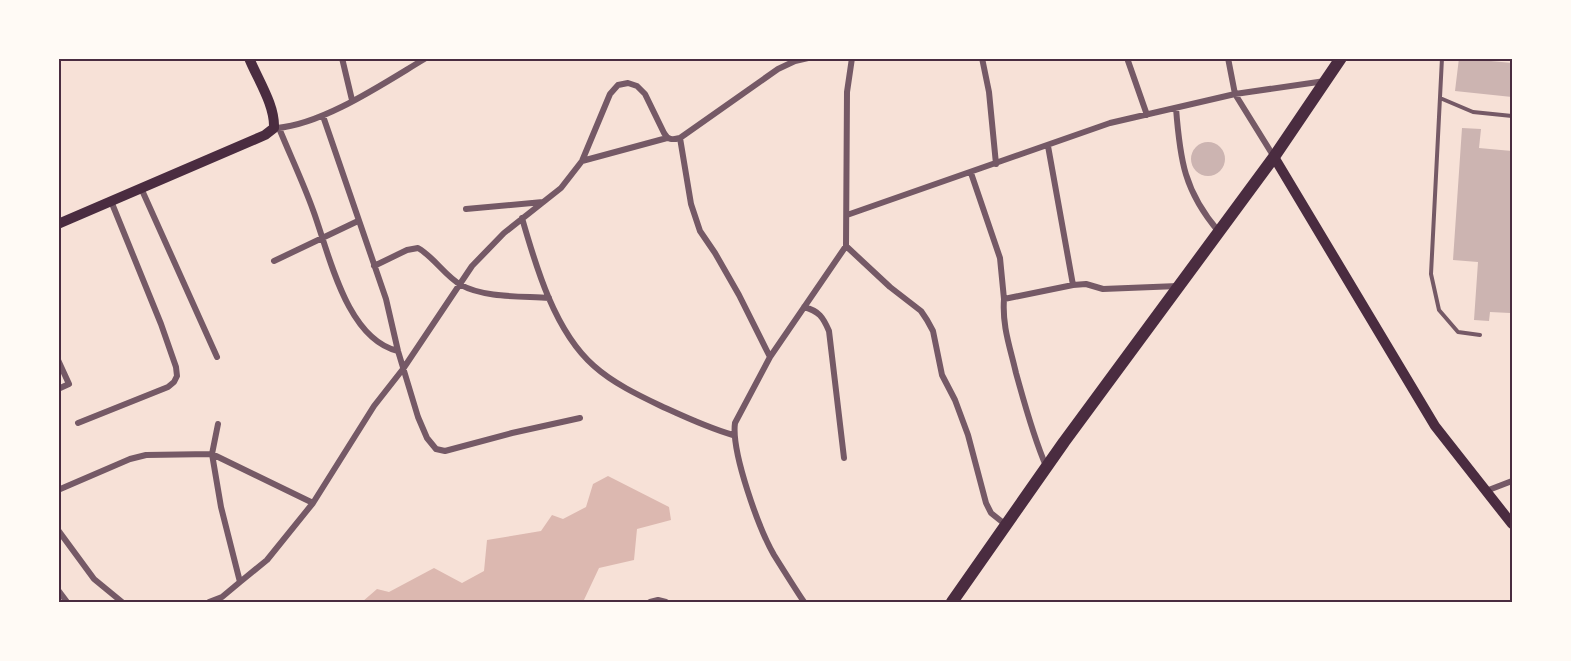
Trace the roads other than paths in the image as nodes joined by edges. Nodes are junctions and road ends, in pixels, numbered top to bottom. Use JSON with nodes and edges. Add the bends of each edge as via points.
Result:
{"nodes":[{"id":1,"x":249,"y":58,"type":"edge"},
{"id":2,"x":342,"y":58,"type":"edge"},
{"id":3,"x":426,"y":58,"type":"edge"},
{"id":4,"x":808,"y":58,"type":"edge"},
{"id":5,"x":852,"y":58,"type":"edge"},
{"id":6,"x":982,"y":58,"type":"edge"},
{"id":7,"x":1127,"y":58,"type":"edge"},
{"id":8,"x":1228,"y":58,"type":"edge"},
{"id":9,"x":1341,"y":58,"type":"edge"},
{"id":10,"x":1442,"y":58,"type":"edge"},
{"id":11,"x":1326,"y":81,"type":"junction"},
{"id":12,"x":1235,"y":94,"type":"junction"},
{"id":13,"x":1440,"y":98,"type":"junction"},
{"id":14,"x":352,"y":100,"type":"junction"},
{"id":15,"x":1176,"y":108,"type":"junction"},
{"id":16,"x":1147,"y":115,"type":"junction"},
{"id":17,"x":322,"y":116,"type":"junction"},
{"id":18,"x":1512,"y":116,"type":"edge"},
{"id":19,"x":276,"y":128,"type":"junction"},
{"id":20,"x":668,"y":138,"type":"junction"},
{"id":21,"x":680,"y":138,"type":"junction"},
{"id":22,"x":1048,"y":146,"type":"junction"},
{"id":23,"x":1274,"y":157,"type":"junction"},
{"id":24,"x":582,"y":160,"type":"junction"},
{"id":25,"x":996,"y":164,"type":"junction"},
{"id":26,"x":971,"y":173,"type":"junction"},
{"id":27,"x":141,"y":188,"type":"junction"},
{"id":28,"x":111,"y":201,"type":"junction"},
{"id":29,"x":544,"y":202,"type":"junction"},
{"id":30,"x":466,"y":209,"type":"dead end"},
{"id":31,"x":847,"y":215,"type":"junction"},
{"id":32,"x":522,"y":218,"type":"junction"},
{"id":33,"x":358,"y":221,"type":"junction"},
{"id":34,"x":58,"y":224,"type":"edge"},
{"id":35,"x":1219,"y":232,"type":"junction"},
{"id":36,"x":323,"y":239,"type":"junction"},
{"id":37,"x":846,"y":246,"type":"junction"},
{"id":38,"x":274,"y":261,"type":"dead end"},
{"id":39,"x":374,"y":266,"type":"junction"},
{"id":40,"x":459,"y":284,"type":"junction"},
{"id":41,"x":1073,"y":285,"type":"junction"},
{"id":42,"x":1178,"y":286,"type":"junction"},
{"id":43,"x":549,"y":298,"type":"junction"},
{"id":44,"x":1004,"y":299,"type":"junction"},
{"id":45,"x":804,"y":307,"type":"junction"},
{"id":46,"x":1480,"y":335,"type":"dead end"},
{"id":47,"x":398,"y":351,"type":"junction"},
{"id":48,"x":217,"y":357,"type":"dead end"},
{"id":49,"x":771,"y":357,"type":"junction"},
{"id":50,"x":58,"y":360,"type":"edge"},
{"id":51,"x":403,"y":369,"type":"junction"},
{"id":52,"x":58,"y":389,"type":"edge"},
{"id":53,"x":580,"y":418,"type":"dead end"},
{"id":54,"x":78,"y":423,"type":"dead end"},
{"id":55,"x":218,"y":424,"type":"dead end"},
{"id":56,"x":734,"y":435,"type":"junction"},
{"id":57,"x":212,"y":454,"type":"junction"},
{"id":58,"x":844,"y":458,"type":"dead end"},
{"id":59,"x":1046,"y":466,"type":"junction"},
{"id":60,"x":1512,"y":481,"type":"edge"},
{"id":61,"x":58,"y":490,"type":"edge"},
{"id":62,"x":1486,"y":491,"type":"junction"},
{"id":63,"x":313,"y":503,"type":"junction"},
{"id":64,"x":1512,"y":524,"type":"edge"},
{"id":65,"x":1005,"y":525,"type":"junction"},
{"id":66,"x":58,"y":531,"type":"edge"},
{"id":67,"x":240,"y":582,"type":"junction"},
{"id":68,"x":58,"y":590,"type":"edge"},
{"id":69,"x":209,"y":602,"type":"edge"},
{"id":70,"x":67,"y":603,"type":"edge"},
{"id":71,"x":122,"y":603,"type":"edge"},
{"id":72,"x":650,"y":603,"type":"edge"},
{"id":73,"x":666,"y":603,"type":"edge"},
{"id":74,"x":804,"y":603,"type":"edge"},
{"id":75,"x":952,"y":603,"type":"edge"}],
"edges":[{"from":1,"to":19,"type":"main road"},
{"from":2,"to":14,"type":"street"},
{"from":3,"to":14,"type":"street"},
{"from":4,"to":21,"type":"street","via":[[778,69]]},
{"from":5,"to":31,"type":"street","via":[[847,92]]},
{"from":6,"to":25,"type":"street","via":[[990,92]]},
{"from":7,"to":16,"type":"street"},
{"from":8,"to":12,"type":"street"},
{"from":9,"to":11,"type":"main road"},
{"from":10,"to":13,"type":"lane"},
{"from":11,"to":12,"type":"street"},
{"from":11,"to":23,"type":"main road"},
{"from":12,"to":15,"type":"street"},
{"from":12,"to":23,"type":"street"},
{"from":13,"to":18,"type":"lane","via":[[1473,112]]},
{"from":13,"to":46,"type":"lane","via":[[1431,274],[1439,310],[1458,332]]},
{"from":14,"to":17,"type":"street"},
{"from":15,"to":16,"type":"street"},
{"from":15,"to":35,"type":"street","via":[[1186,178],[1191,192]]},
{"from":16,"to":22,"type":"street","via":[[1110,123]]},
{"from":17,"to":19,"type":"street","via":[[296,126]]},
{"from":17,"to":33,"type":"street"},
{"from":19,"to":27,"type":"main road"},
{"from":19,"to":36,"type":"street"},
{"from":20,"to":21,"type":"street"},
{"from":20,"to":24,"type":"street"},
{"from":20,"to":24,"type":"street","via":[[645,94],[628,83],[618,85],[610,94]]},
{"from":21,"to":49,"type":"street","via":[[691,204],[700,231],[740,295]]},
{"from":22,"to":25,"type":"street"},
{"from":22,"to":41,"type":"street"},
{"from":23,"to":35,"type":"main road"},
{"from":23,"to":62,"type":"main road","via":[[1435,426]]},
{"from":24,"to":29,"type":"street","via":[[561,188]]},
{"from":25,"to":26,"type":"street"},
{"from":26,"to":31,"type":"street"},
{"from":26,"to":44,"type":"street","via":[[1000,258]]},
{"from":27,"to":28,"type":"main road"},
{"from":27,"to":48,"type":"street"},
{"from":28,"to":34,"type":"main road"},
{"from":28,"to":54,"type":"street","via":[[161,324],[177,376],[168,387]]},
{"from":29,"to":30,"type":"street"},
{"from":29,"to":32,"type":"street"},
{"from":31,"to":37,"type":"street"},
{"from":32,"to":40,"type":"street","via":[[490,246]]},
{"from":32,"to":43,"type":"street"},
{"from":33,"to":36,"type":"street"},
{"from":33,"to":39,"type":"street"},
{"from":35,"to":42,"type":"main road"},
{"from":36,"to":38,"type":"street"},
{"from":36,"to":47,"type":"street","via":[[339,287],[352,310],[375,340]]},
{"from":37,"to":45,"type":"street"},
{"from":37,"to":65,"type":"street","via":[[927,320],[942,375],[969,435],[986,503]]},
{"from":39,"to":40,"type":"street","via":[[418,248]]},
{"from":39,"to":47,"type":"street"},
{"from":40,"to":43,"type":"street","via":[[484,293]]},
{"from":40,"to":51,"type":"street"},
{"from":41,"to":42,"type":"street","via":[[1103,289]]},
{"from":41,"to":44,"type":"street"},
{"from":42,"to":59,"type":"main road"},
{"from":43,"to":56,"type":"street","via":[[578,350],[609,378],[710,428]]},
{"from":44,"to":59,"type":"street","via":[[1003,318],[1014,362],[1033,434]]},
{"from":45,"to":49,"type":"street"},
{"from":45,"to":58,"type":"street","via":[[817,311],[829,332]]},
{"from":47,"to":51,"type":"street"},
{"from":49,"to":56,"type":"street","via":[[735,423]]},
{"from":50,"to":52,"type":"street","via":[[69,384]]},
{"from":51,"to":53,"type":"street","via":[[427,438],[436,449],[445,451]]},
{"from":51,"to":63,"type":"street","via":[[374,406]]},
{"from":55,"to":57,"type":"street"},
{"from":56,"to":74,"type":"street","via":[[747,490],[773,553]]},
{"from":57,"to":61,"type":"street","via":[[146,455]]},
{"from":57,"to":63,"type":"street"},
{"from":57,"to":67,"type":"street"},
{"from":59,"to":65,"type":"main road"},
{"from":60,"to":62,"type":"street"},
{"from":62,"to":64,"type":"main road"},
{"from":63,"to":67,"type":"street","via":[[267,560]]},
{"from":65,"to":75,"type":"main road"},
{"from":66,"to":71,"type":"street","via":[[94,579]]},
{"from":67,"to":69,"type":"street"},
{"from":68,"to":70,"type":"street"},
{"from":72,"to":73,"type":"street"}]}
